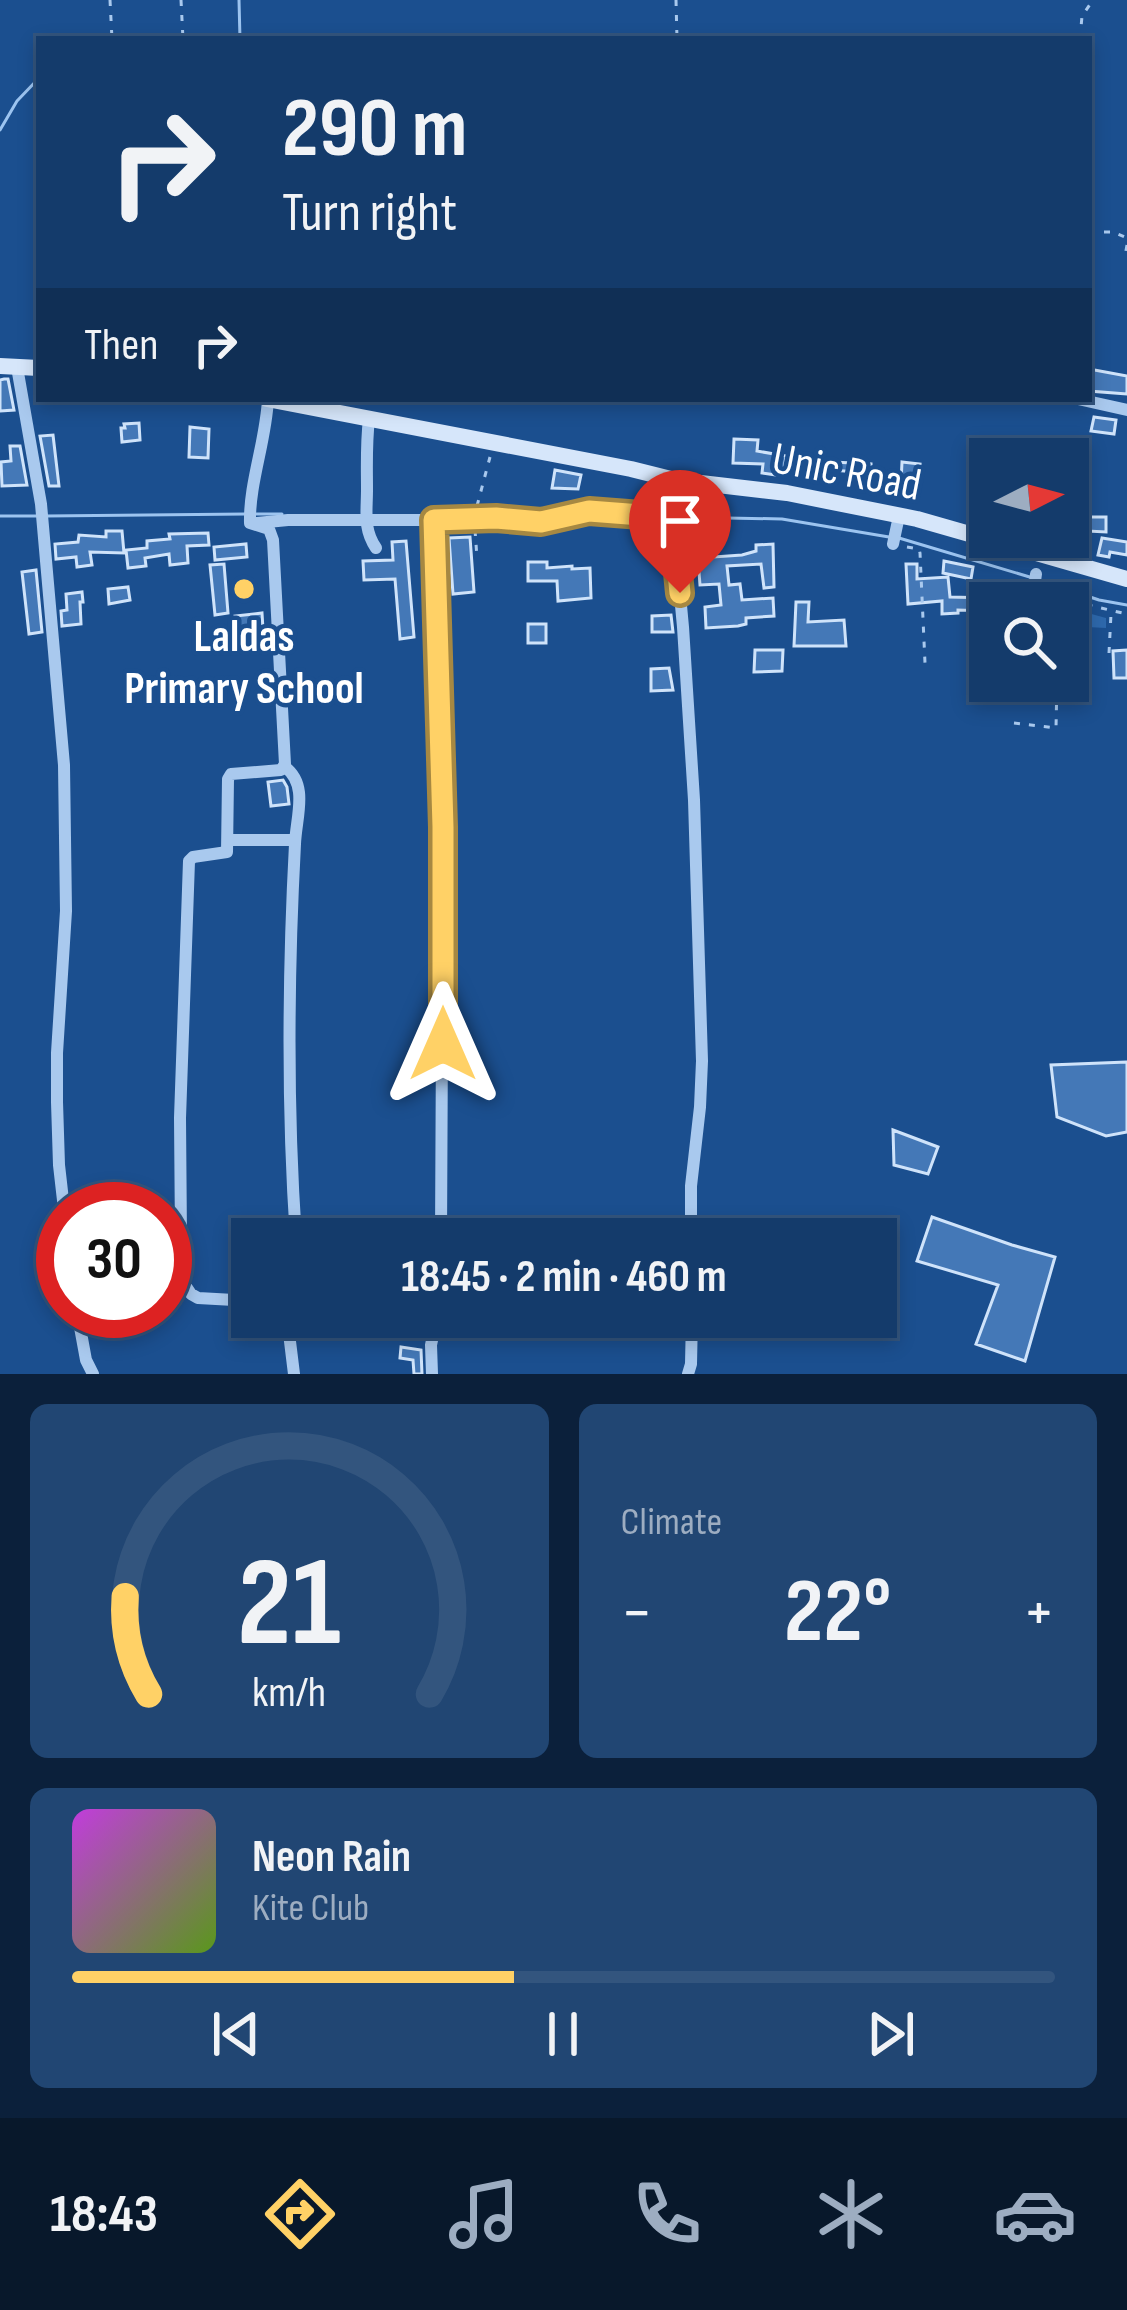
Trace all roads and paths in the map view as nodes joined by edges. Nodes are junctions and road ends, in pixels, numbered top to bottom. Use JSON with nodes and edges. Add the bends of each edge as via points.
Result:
{"nodes":[{"id":1,"x":110,"y":0,"type":"edge"},
{"id":2,"x":181,"y":0,"type":"edge"},
{"id":3,"x":676,"y":0,"type":"edge"},
{"id":4,"x":1093,"y":0,"type":"edge"},
{"id":5,"x":112,"y":36,"type":"edge"},
{"id":6,"x":183,"y":36,"type":"edge"},
{"id":7,"x":677,"y":36,"type":"edge"},
{"id":8,"x":1080,"y":36,"type":"edge"},
{"id":9,"x":1092,"y":232,"type":"edge"},
{"id":10,"x":1127,"y":241,"type":"edge"},
{"id":11,"x":1127,"y":256,"type":"edge"},
{"id":12,"x":8,"y":366,"type":"edge"},
{"id":13,"x":267,"y":402,"type":"edge"},
{"id":14,"x":282,"y":402,"type":"edge"},
{"id":15,"x":1091,"y":402,"type":"edge"},
{"id":16,"x":1127,"y":410,"type":"edge"},
{"id":17,"x":369,"y":419,"type":"junction"},
{"id":18,"x":497,"y":444,"type":"junction"},
{"id":19,"x":674,"y":480,"type":"junction"},
{"id":20,"x":365,"y":516,"type":"junction"},
{"id":21,"x":672,"y":516,"type":"junction"},
{"id":22,"x":251,"y":518,"type":"junction"},
{"id":23,"x":434,"y":520,"type":"junction"},
{"id":24,"x":898,"y":523,"type":"junction"},
{"id":25,"x":969,"y":533,"type":"edge"},
{"id":26,"x":893,"y":544,"type":"joint"},
{"id":27,"x":376,"y":548,"type":"dead end"},
{"id":28,"x":477,"y":558,"type":"dead end"},
{"id":29,"x":1040,"y":558,"type":"edge"},
{"id":30,"x":1055,"y":558,"type":"edge"},
{"id":31,"x":1127,"y":579,"type":"edge"},
{"id":32,"x":1035,"y":582,"type":"edge"},
{"id":33,"x":1089,"y":604,"type":"edge"},
{"id":34,"x":1112,"y":612,"type":"junction"},
{"id":35,"x":1127,"y":614,"type":"edge"},
{"id":36,"x":1109,"y":652,"type":"dead end"},
{"id":37,"x":925,"y":662,"type":"dead end"},
{"id":38,"x":1057,"y":702,"type":"edge"},
{"id":39,"x":1014,"y":723,"type":"dead end"},
{"id":40,"x":285,"y":767,"type":"junction"},
{"id":41,"x":228,"y":840,"type":"junction"},
{"id":42,"x":295,"y":840,"type":"junction"},
{"id":43,"x":60,"y":1182,"type":"edge"},
{"id":44,"x":295,"y":1218,"type":"edge"},
{"id":45,"x":441,"y":1218,"type":"edge"},
{"id":46,"x":690,"y":1218,"type":"edge"},
{"id":47,"x":231,"y":1300,"type":"edge"},
{"id":48,"x":81,"y":1338,"type":"edge"},
{"id":49,"x":290,"y":1338,"type":"edge"},
{"id":50,"x":432,"y":1338,"type":"edge"},
{"id":51,"x":693,"y":1338,"type":"edge"},
{"id":52,"x":93,"y":1374,"type":"edge"},
{"id":53,"x":294,"y":1374,"type":"edge"},
{"id":54,"x":432,"y":1374,"type":"edge"},
{"id":55,"x":688,"y":1374,"type":"edge"}],
"edges":[{"from":1,"to":5,"type":"path"},
{"from":2,"to":6,"type":"path"},
{"from":3,"to":7,"type":"path"},
{"from":4,"to":8,"type":"path"},
{"from":9,"to":10,"type":"path"},
{"from":10,"to":11,"type":"path"},
{"from":12,"to":43,"type":"street","via":[[41,508],[64,765]]},
{"from":13,"to":22,"type":"street"},
{"from":14,"to":17,"type":"main road","name":"Unic Road"},
{"from":15,"to":16,"type":"street"},
{"from":17,"to":18,"type":"main road","name":"Unic Road"},
{"from":17,"to":20,"type":"street"},
{"from":18,"to":19,"type":"main road","name":"Unic Road"},
{"from":18,"to":28,"type":"path","bridge":true,"via":[[475,513]]},
{"from":19,"to":21,"type":"street"},
{"from":19,"to":24,"type":"main road","name":"Unic Road","via":[[787,494]]},
{"from":20,"to":22,"type":"street"},
{"from":20,"to":23,"type":"street"},
{"from":20,"to":27,"type":"street"},
{"from":21,"to":23,"type":"street","via":[[589,511],[541,522]]},
{"from":21,"to":46,"type":"street","via":[[701,1039]]},
{"from":22,"to":40,"type":"street","via":[[273,539]]},
{"from":23,"to":45,"type":"street"},
{"from":24,"to":25,"type":"main road","name":"Unic Road"},
{"from":24,"to":26,"type":"street"},
{"from":26,"to":37,"type":"path","via":[[919,549]]},
{"from":29,"to":32,"type":"lane"},
{"from":30,"to":31,"type":"main road","name":"Unic Road"},
{"from":33,"to":34,"type":"path"},
{"from":34,"to":35,"type":"path"},
{"from":34,"to":36,"type":"path"},
{"from":38,"to":39,"type":"path","via":[[1056,728]]},
{"from":40,"to":41,"type":"street","via":[[229,777]]},
{"from":40,"to":42,"type":"street","via":[[298,782]]},
{"from":41,"to":42,"type":"street"},
{"from":41,"to":47,"type":"street","via":[[227,852],[189,864],[180,1118],[185,1285],[205,1299]]},
{"from":42,"to":44,"type":"street"},
{"from":48,"to":52,"type":"street"},
{"from":49,"to":53,"type":"street"},
{"from":50,"to":54,"type":"street"},
{"from":51,"to":55,"type":"street"}]}
